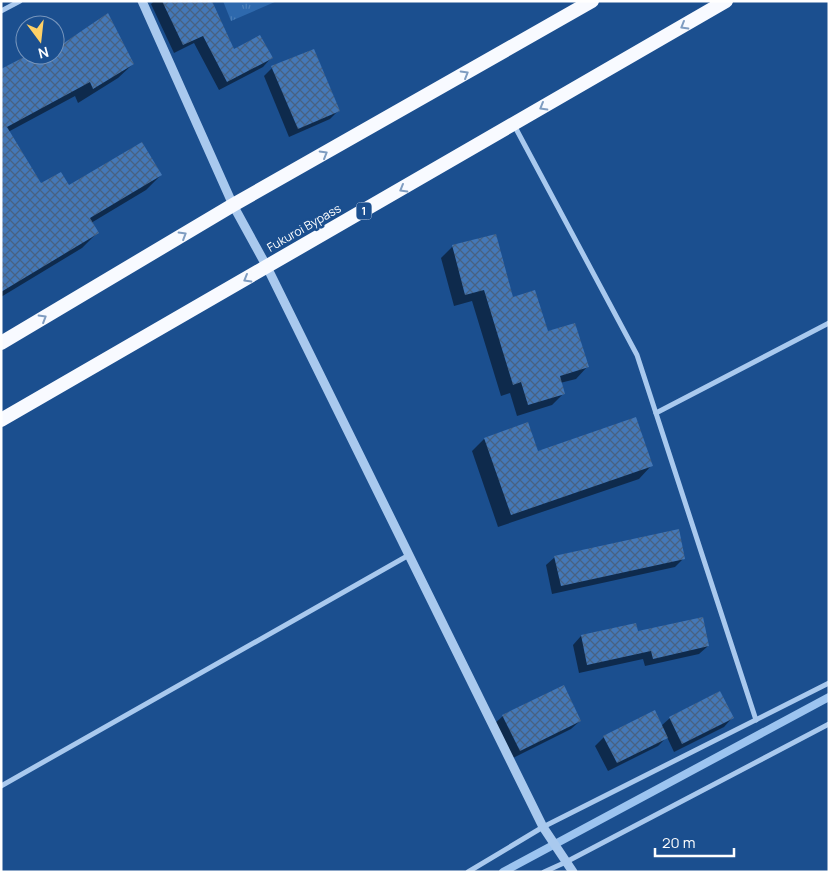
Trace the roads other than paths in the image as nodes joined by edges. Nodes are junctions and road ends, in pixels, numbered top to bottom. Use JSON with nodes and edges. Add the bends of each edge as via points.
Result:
{"nodes":[{"id":1,"x":20,"y":1,"type":"edge"},
{"id":2,"x":142,"y":1,"type":"edge"},
{"id":3,"x":592,"y":1,"type":"edge"},
{"id":4,"x":726,"y":1,"type":"edge"},
{"id":5,"x":1,"y":11,"type":"edge"},
{"id":6,"x":514,"y":124,"type":"junction"},
{"id":7,"x":233,"y":205,"type":"junction"},
{"id":8,"x":267,"y":267,"type":"junction"},
{"id":9,"x":829,"y":324,"type":"edge"},
{"id":10,"x":1,"y":343,"type":"edge"},
{"id":11,"x":656,"y":413,"type":"junction"},
{"id":12,"x":1,"y":420,"type":"edge"},
{"id":13,"x":409,"y":555,"type":"junction"},
{"id":14,"x":829,"y":683,"type":"edge"},
{"id":15,"x":756,"y":720,"type":"junction"},
{"id":16,"x":829,"y":724,"type":"edge"},
{"id":17,"x":1,"y":786,"type":"edge"},
{"id":18,"x":543,"y":827,"type":"junction"},
{"id":19,"x":565,"y":860,"type":"junction"},
{"id":20,"x":468,"y":872,"type":"edge"},
{"id":21,"x":544,"y":872,"type":"edge"},
{"id":22,"x":573,"y":872,"type":"edge"}],
"edges":[{"from":1,"to":5,"type":"street"},
{"from":2,"to":7,"type":"street"},
{"from":7,"to":3,"type":"highway","one_way":true},
{"from":4,"to":6,"type":"highway","name":"Fukuroi Bypass","number":"1","one_way":true},
{"from":6,"to":8,"type":"highway","name":"Fukuroi Bypass","number":"1","one_way":true},
{"from":6,"to":11,"type":"street","via":[[637,355]]},
{"from":7,"to":8,"type":"street"},
{"from":10,"to":7,"type":"highway","one_way":true},
{"from":8,"to":12,"type":"highway","name":"Fukuroi Bypass","number":"1","one_way":true},
{"from":8,"to":13,"type":"street"},
{"from":9,"to":11,"type":"street"},
{"from":11,"to":15,"type":"street"},
{"from":13,"to":17,"type":"street"},
{"from":13,"to":18,"type":"street"},
{"from":14,"to":15,"type":"street"},
{"from":15,"to":18,"type":"street"},
{"from":16,"to":19,"type":"street"},
{"from":18,"to":19,"type":"street"},
{"from":18,"to":20,"type":"street"},
{"from":19,"to":21,"type":"street"},
{"from":19,"to":22,"type":"street"}]}
